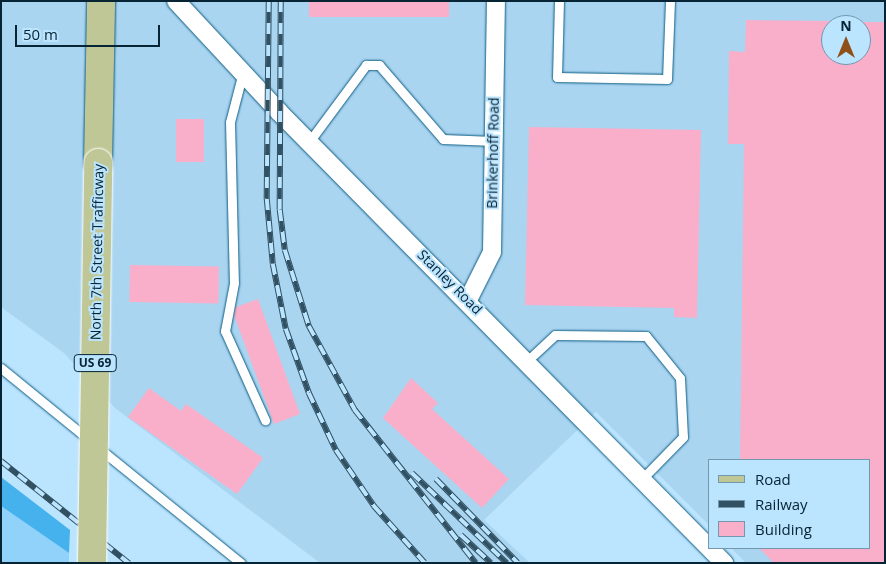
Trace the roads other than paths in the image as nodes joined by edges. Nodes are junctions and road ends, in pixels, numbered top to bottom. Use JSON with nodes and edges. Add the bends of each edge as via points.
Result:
{"nodes":[{"id":1,"x":101,"y":1,"type":"edge"},
{"id":2,"x":176,"y":1,"type":"edge"},
{"id":3,"x":496,"y":1,"type":"edge"},
{"id":4,"x":558,"y":1,"type":"edge"},
{"id":5,"x":670,"y":1,"type":"edge"},
{"id":6,"x":243,"y":72,"type":"junction"},
{"id":7,"x":494,"y":141,"type":"junction"},
{"id":8,"x":309,"y":142,"type":"junction"},
{"id":9,"x":468,"y":300,"type":"junction"},
{"id":10,"x":528,"y":361,"type":"junction"},
{"id":11,"x":1,"y":368,"type":"edge"},
{"id":12,"x":265,"y":420,"type":"dead end"},
{"id":13,"x":642,"y":478,"type":"junction"},
{"id":14,"x":708,"y":546,"type":"edge"},
{"id":15,"x":710,"y":549,"type":"edge"},
{"id":16,"x":92,"y":563,"type":"edge"},
{"id":17,"x":241,"y":563,"type":"edge"},
{"id":18,"x":724,"y":563,"type":"edge"}],
"edges":[{"from":1,"to":16,"type":"main road","name":"North 7th Street Trafficway","number":"US 69","bridge":true},
{"from":2,"to":6,"type":"street","name":"Stanley Road"},
{"from":3,"to":7,"type":"street","name":"Brinkerhoff Road"},
{"from":4,"to":5,"type":"lane","via":[[557,77],[667,78]]},
{"from":6,"to":8,"type":"street","name":"Stanley Road"},
{"from":6,"to":12,"type":"lane","via":[[230,122],[234,283],[225,331]]},
{"from":7,"to":8,"type":"lane","via":[[443,139],[379,65],[366,65]]},
{"from":7,"to":9,"type":"street","name":"Brinkerhoff Road","via":[[492,252]]},
{"from":8,"to":9,"type":"street","name":"Stanley Road"},
{"from":9,"to":10,"type":"street","name":"Stanley Road"},
{"from":10,"to":13,"type":"street","name":"Stanley Road"},
{"from":10,"to":13,"type":"lane","via":[[555,336],[646,336],[680,378],[683,436]]},
{"from":11,"to":17,"type":"lane"},
{"from":13,"to":14,"type":"street","name":"Stanley Road"},
{"from":15,"to":18,"type":"street","name":"Stanley Road"}]}
